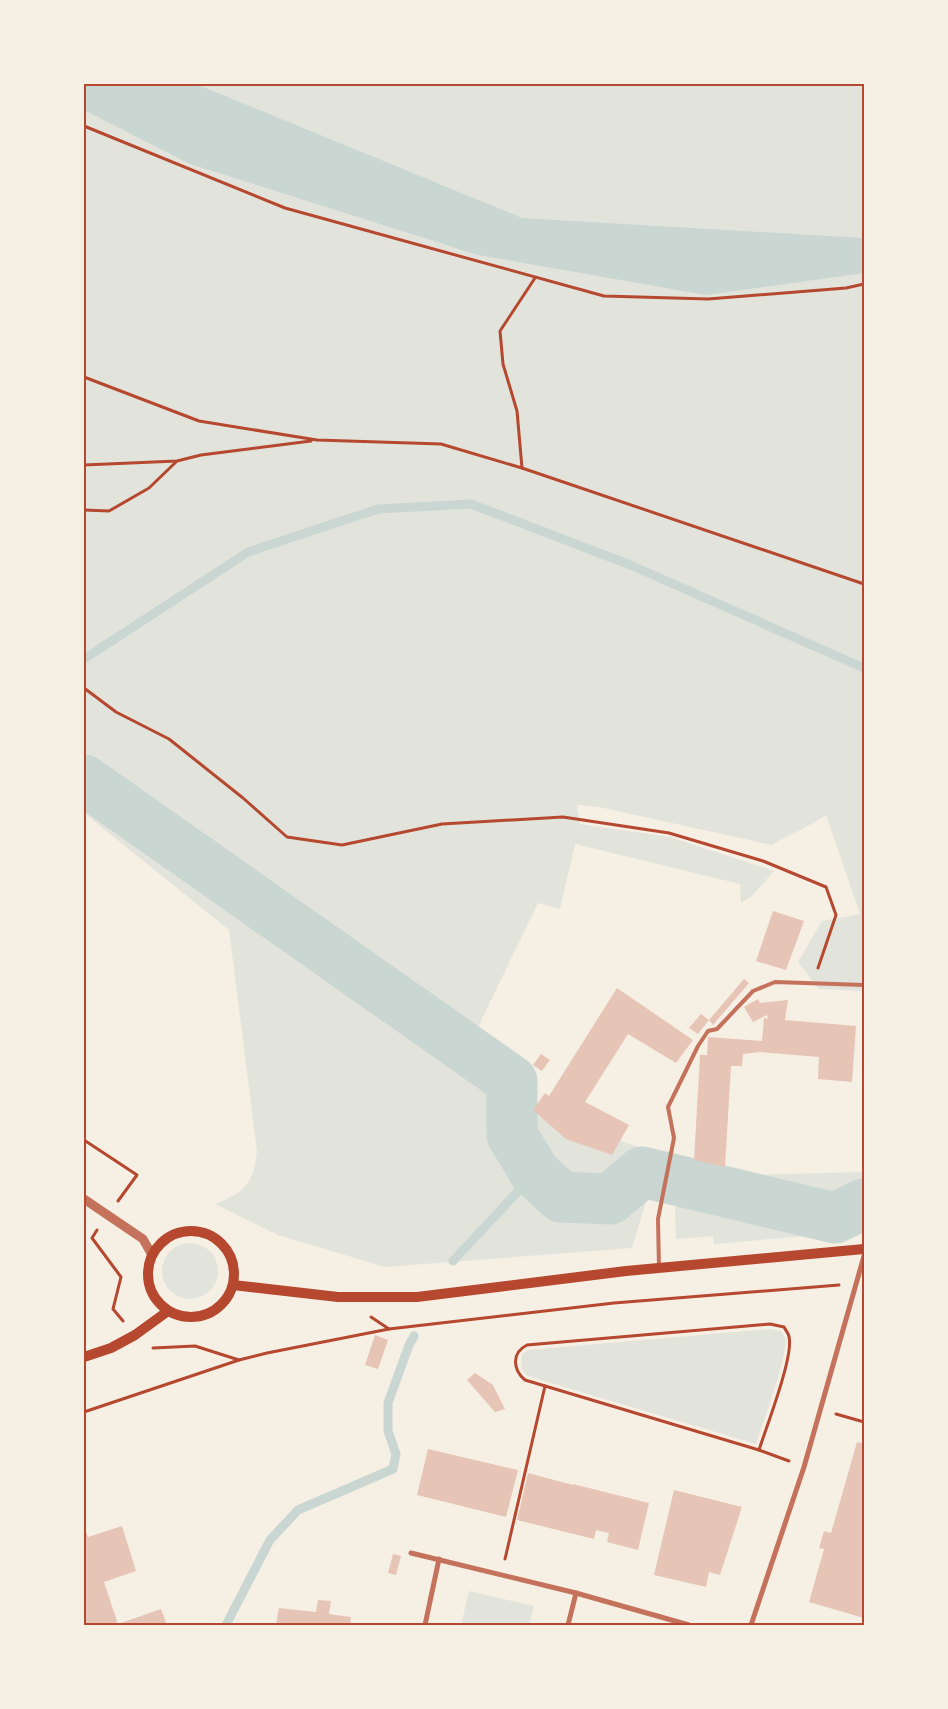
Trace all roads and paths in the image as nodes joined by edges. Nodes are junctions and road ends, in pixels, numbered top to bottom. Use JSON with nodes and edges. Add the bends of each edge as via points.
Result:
{"nodes":[{"id":1,"x":84,"y":126,"type":"edge"},
{"id":2,"x":536,"y":278,"type":"junction"},
{"id":3,"x":864,"y":284,"type":"edge"},
{"id":4,"x":84,"y":377,"type":"edge"},
{"id":5,"x":317,"y":440,"type":"junction"},
{"id":6,"x":177,"y":461,"type":"junction"},
{"id":7,"x":84,"y":465,"type":"edge"},
{"id":8,"x":522,"y":468,"type":"junction"},
{"id":9,"x":84,"y":510,"type":"edge"},
{"id":10,"x":864,"y":584,"type":"edge"},
{"id":11,"x":84,"y":688,"type":"edge"},
{"id":12,"x":813,"y":983,"type":"junction"},
{"id":13,"x":864,"y":985,"type":"edge"},
{"id":14,"x":84,"y":1140,"type":"edge"},
{"id":15,"x":137,"y":1175,"type":"dead end"},
{"id":16,"x":84,"y":1199,"type":"edge"},
{"id":17,"x":864,"y":1249,"type":"edge"},
{"id":18,"x":152,"y":1255,"type":"junction"},
{"id":19,"x":864,"y":1256,"type":"edge"},
{"id":20,"x":659,"y":1268,"type":"junction"},
{"id":21,"x":233,"y":1284,"type":"junction"},
{"id":22,"x":168,"y":1311,"type":"junction"},
{"id":23,"x":84,"y":1357,"type":"edge"},
{"id":24,"x":239,"y":1360,"type":"dead end"},
{"id":25,"x":545,"y":1386,"type":"junction"},
{"id":26,"x":84,"y":1412,"type":"edge"},
{"id":27,"x":852,"y":1418,"type":"dead end"},
{"id":28,"x":864,"y":1422,"type":"edge"},
{"id":29,"x":759,"y":1450,"type":"junction"},
{"id":30,"x":804,"y":1466,"type":"junction"},
{"id":31,"x":411,"y":1553,"type":"dead end"},
{"id":32,"x":439,"y":1559,"type":"junction"},
{"id":33,"x":501,"y":1574,"type":"junction"},
{"id":34,"x":576,"y":1593,"type":"junction"},
{"id":35,"x":425,"y":1625,"type":"edge"},
{"id":36,"x":568,"y":1625,"type":"edge"},
{"id":37,"x":690,"y":1625,"type":"edge"},
{"id":38,"x":751,"y":1625,"type":"edge"}],
"edges":[{"from":1,"to":2,"type":"path","via":[[285,208]]},
{"from":2,"to":3,"type":"path","via":[[604,296],[708,299]]},
{"from":2,"to":8,"type":"path","via":[[500,331],[503,364],[517,411]]},
{"from":4,"to":5,"type":"path","via":[[199,421]]},
{"from":5,"to":6,"type":"path"},
{"from":5,"to":8,"type":"path","via":[[441,444]]},
{"from":6,"to":7,"type":"path"},
{"from":6,"to":9,"type":"path","via":[[149,488],[109,511]]},
{"from":8,"to":10,"type":"path"},
{"from":11,"to":12,"type":"path","via":[[116,712],[169,739],[287,837],[342,845],[442,824],[563,817],[669,833],[763,860],[826,887],[836,915]]},
{"from":12,"to":13,"type":"lane"},
{"from":12,"to":20,"type":"lane","via":[[775,982],[753,991],[717,1029],[708,1031],[698,1046],[668,1107],[674,1138],[658,1219]]},
{"from":14,"to":15,"type":"path"},
{"from":16,"to":18,"type":"street","via":[[143,1239]]},
{"from":17,"to":20,"type":"main road"},
{"from":18,"to":21,"type":"main road","via":[[171,1236],[185,1231],[212,1236],[230,1257]]},
{"from":18,"to":22,"type":"main road","via":[[148,1280],[159,1303]]},
{"from":19,"to":30,"type":"street"},
{"from":20,"to":21,"type":"main road","via":[[416,1297],[338,1297]]},
{"from":21,"to":22,"type":"main road","via":[[228,1297],[207,1314],[194,1318]]},
{"from":22,"to":23,"type":"main road","via":[[111,1348]]},
{"from":24,"to":26,"type":"path"},
{"from":25,"to":29,"type":"path"},
{"from":25,"to":29,"type":"path","via":[[519,1375],[516,1357],[518,1351],[527,1345],[770,1324],[784,1327],[790,1344],[787,1363]]},
{"from":25,"to":33,"type":"path"},
{"from":27,"to":28,"type":"path"},
{"from":29,"to":30,"type":"path"},
{"from":30,"to":38,"type":"street"},
{"from":31,"to":32,"type":"street"},
{"from":32,"to":33,"type":"street"},
{"from":32,"to":35,"type":"street"},
{"from":33,"to":34,"type":"street"},
{"from":34,"to":36,"type":"street"},
{"from":34,"to":37,"type":"street"}]}
